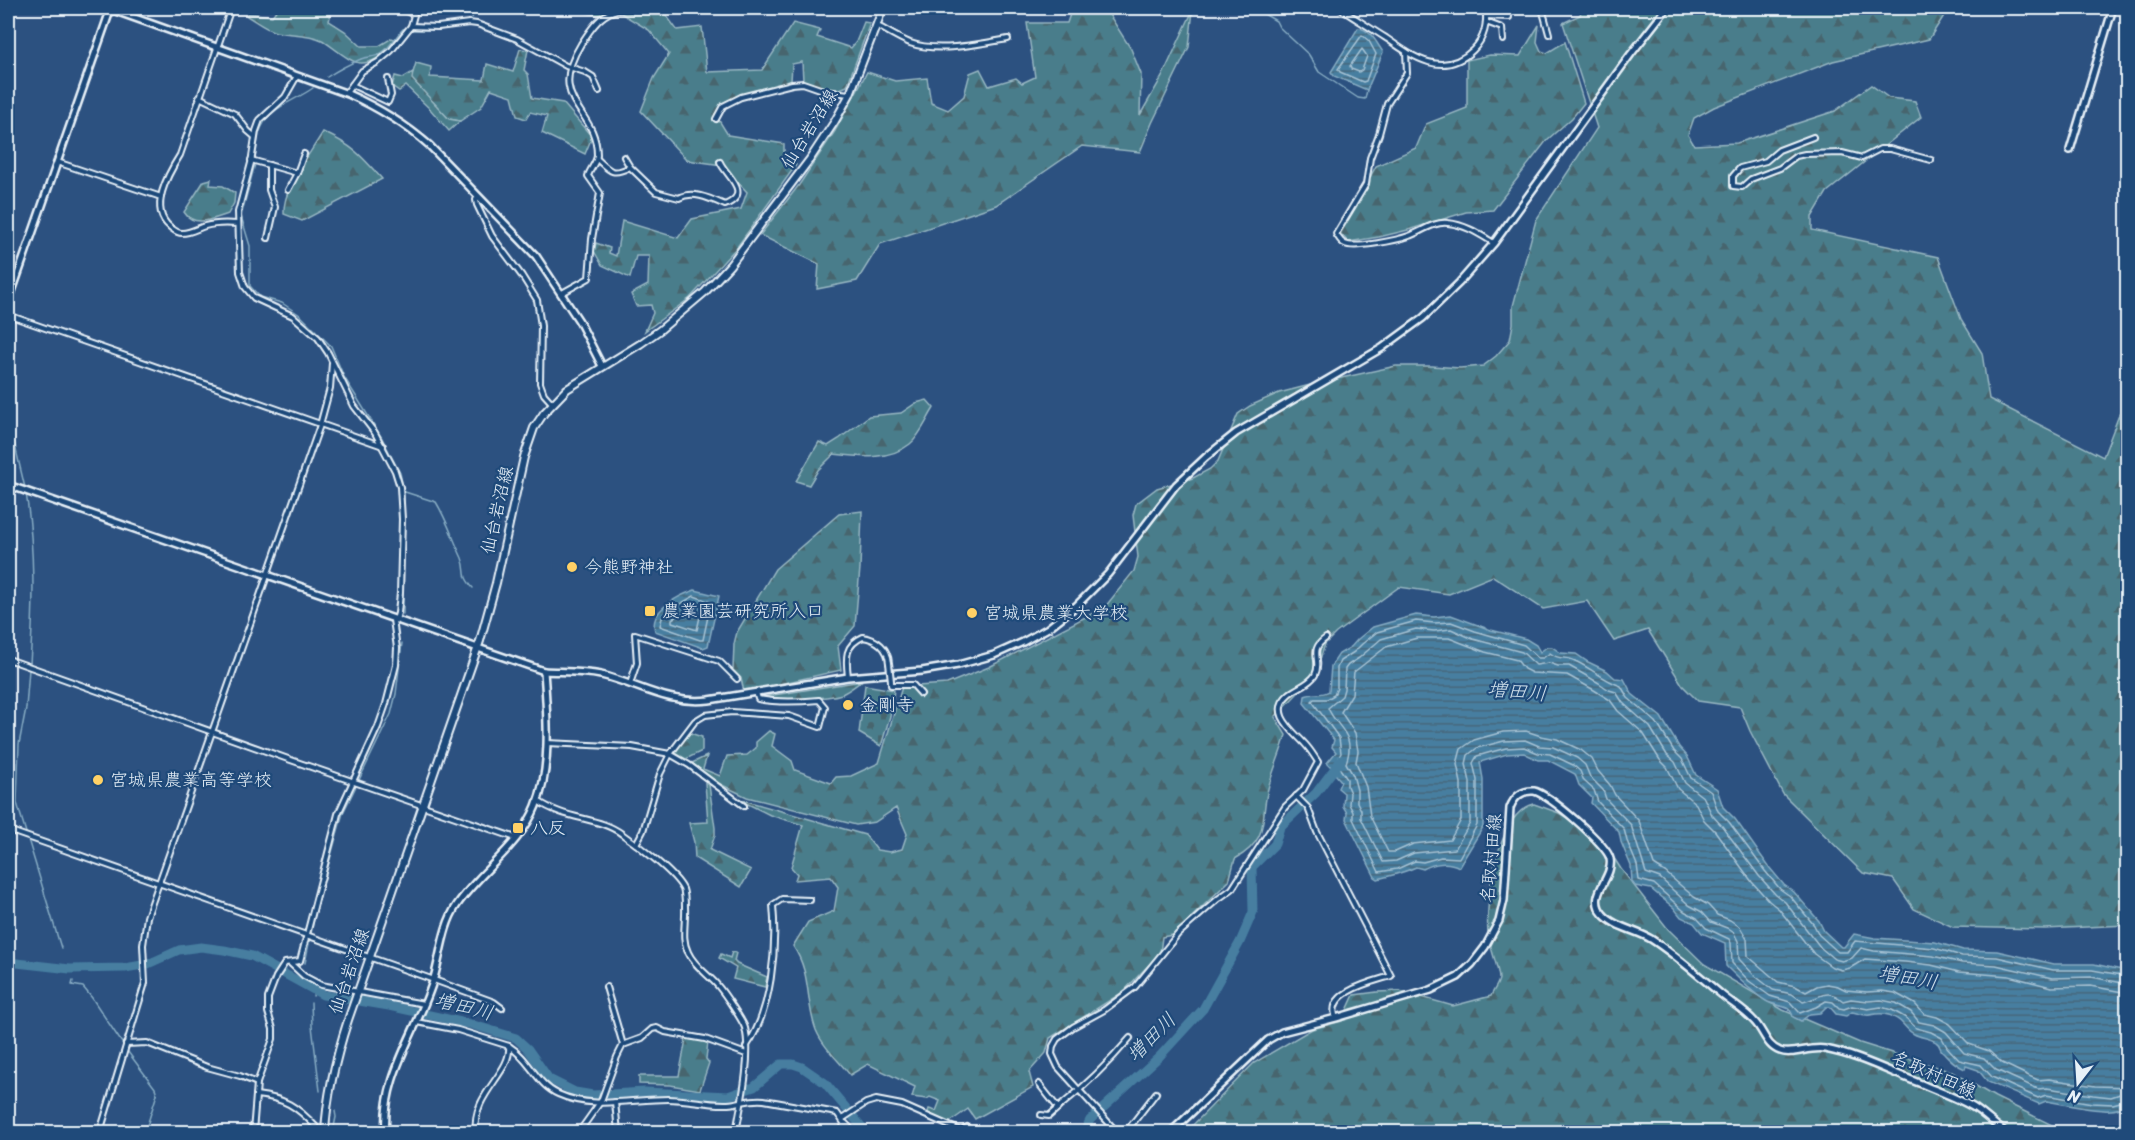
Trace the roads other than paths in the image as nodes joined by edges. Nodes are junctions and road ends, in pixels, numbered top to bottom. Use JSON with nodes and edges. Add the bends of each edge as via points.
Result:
{"nodes":[{"id":1,"x":109,"y":8,"type":"edge"},
{"id":2,"x":231,"y":8,"type":"edge"},
{"id":3,"x":400,"y":8,"type":"edge"},
{"id":4,"x":672,"y":8,"type":"edge"},
{"id":5,"x":883,"y":8,"type":"edge"},
{"id":6,"x":1339,"y":8,"type":"edge"},
{"id":7,"x":1486,"y":8,"type":"edge"},
{"id":8,"x":1542,"y":8,"type":"edge"},
{"id":9,"x":1667,"y":8,"type":"edge"},
{"id":10,"x":2113,"y":8,"type":"edge"},
{"id":11,"x":1486,"y":16,"type":"junction"},
{"id":12,"x":1509,"y":17,"type":"dead end"},
{"id":13,"x":1486,"y":22,"type":"junction"},
{"id":14,"x":876,"y":25,"type":"junction"},
{"id":15,"x":411,"y":26,"type":"junction"},
{"id":16,"x":1549,"y":34,"type":"dead end"},
{"id":17,"x":1008,"y":39,"type":"dead end"},
{"id":18,"x":1503,"y":40,"type":"dead end"},
{"id":19,"x":217,"y":47,"type":"junction"},
{"id":20,"x":1406,"y":52,"type":"junction"},
{"id":21,"x":571,"y":67,"type":"junction"},
{"id":22,"x":297,"y":76,"type":"junction"},
{"id":23,"x":388,"y":79,"type":"dead end"},
{"id":24,"x":352,"y":85,"type":"junction"},
{"id":25,"x":599,"y":91,"type":"dead end"},
{"id":26,"x":346,"y":93,"type":"junction"},
{"id":27,"x":850,"y":94,"type":"junction"},
{"id":28,"x":199,"y":97,"type":"junction"},
{"id":29,"x":388,"y":102,"type":"junction"},
{"id":30,"x":384,"y":111,"type":"junction"},
{"id":31,"x":716,"y":119,"type":"dead end"},
{"id":32,"x":255,"y":137,"type":"junction"},
{"id":33,"x":1813,"y":137,"type":"dead end"},
{"id":34,"x":2070,"y":150,"type":"dead end"},
{"id":35,"x":304,"y":154,"type":"dead end"},
{"id":36,"x":624,"y":157,"type":"dead end"},
{"id":37,"x":597,"y":159,"type":"junction"},
{"id":38,"x":1931,"y":159,"type":"dead end"},
{"id":39,"x":251,"y":160,"type":"junction"},
{"id":40,"x":57,"y":162,"type":"junction"},
{"id":41,"x":720,"y":162,"type":"dead end"},
{"id":42,"x":269,"y":165,"type":"junction"},
{"id":43,"x":630,"y":167,"type":"junction"},
{"id":44,"x":297,"y":173,"type":"junction"},
{"id":45,"x":288,"y":190,"type":"dead end"},
{"id":46,"x":479,"y":196,"type":"junction"},
{"id":47,"x":161,"y":198,"type":"junction"},
{"id":48,"x":238,"y":224,"type":"junction"},
{"id":49,"x":268,"y":238,"type":"dead end"},
{"id":50,"x":1494,"y":243,"type":"junction"},
{"id":51,"x":562,"y":293,"type":"junction"},
{"id":52,"x":8,"y":303,"type":"edge"},
{"id":53,"x":8,"y":315,"type":"edge"},
{"id":54,"x":332,"y":363,"type":"junction"},
{"id":55,"x":602,"y":366,"type":"junction"},
{"id":56,"x":552,"y":403,"type":"junction"},
{"id":57,"x":320,"y":425,"type":"junction"},
{"id":58,"x":383,"y":446,"type":"junction"},
{"id":59,"x":8,"y":485,"type":"edge"},
{"id":60,"x":267,"y":576,"type":"junction"},
{"id":61,"x":394,"y":620,"type":"junction"},
{"id":62,"x":1326,"y":638,"type":"dead end"},
{"id":63,"x":477,"y":649,"type":"junction"},
{"id":64,"x":8,"y":659,"type":"edge"},
{"id":65,"x":544,"y":671,"type":"junction"},
{"id":66,"x":848,"y":676,"type":"junction"},
{"id":67,"x":737,"y":679,"type":"dead end"},
{"id":68,"x":629,"y":685,"type":"junction"},
{"id":69,"x":756,"y":692,"type":"junction"},
{"id":70,"x":921,"y":694,"type":"dead end"},
{"id":71,"x":213,"y":732,"type":"junction"},
{"id":72,"x":546,"y":743,"type":"junction"},
{"id":73,"x":670,"y":754,"type":"junction"},
{"id":74,"x":356,"y":782,"type":"junction"},
{"id":75,"x":1296,"y":796,"type":"junction"},
{"id":76,"x":538,"y":801,"type":"junction"},
{"id":77,"x":423,"y":805,"type":"junction"},
{"id":78,"x":744,"y":806,"type":"dead end"},
{"id":79,"x":8,"y":832,"type":"edge"},
{"id":80,"x":516,"y":838,"type":"junction"},
{"id":81,"x":636,"y":844,"type":"junction"},
{"id":82,"x":159,"y":885,"type":"junction"},
{"id":83,"x":810,"y":900,"type":"dead end"},
{"id":84,"x":308,"y":936,"type":"junction"},
{"id":85,"x":370,"y":957,"type":"junction"},
{"id":86,"x":287,"y":963,"type":"junction"},
{"id":87,"x":434,"y":980,"type":"junction"},
{"id":88,"x":606,"y":987,"type":"dead end"},
{"id":89,"x":358,"y":991,"type":"junction"},
{"id":90,"x":424,"y":1005,"type":"junction"},
{"id":91,"x":502,"y":1008,"type":"dead end"},
{"id":92,"x":1336,"y":1018,"type":"junction"},
{"id":93,"x":417,"y":1021,"type":"junction"},
{"id":94,"x":1130,"y":1038,"type":"dead end"},
{"id":95,"x":623,"y":1045,"type":"junction"},
{"id":96,"x":125,"y":1046,"type":"junction"},
{"id":97,"x":508,"y":1046,"type":"junction"},
{"id":98,"x":746,"y":1047,"type":"junction"},
{"id":99,"x":746,"y":1054,"type":"junction"},
{"id":100,"x":257,"y":1083,"type":"junction"},
{"id":101,"x":1039,"y":1084,"type":"dead end"},
{"id":102,"x":1079,"y":1090,"type":"junction"},
{"id":103,"x":1156,"y":1093,"type":"dead end"},
{"id":104,"x":256,"y":1095,"type":"junction"},
{"id":105,"x":742,"y":1100,"type":"junction"},
{"id":106,"x":615,"y":1102,"type":"junction"},
{"id":107,"x":600,"y":1103,"type":"junction"},
{"id":108,"x":1058,"y":1108,"type":"junction"},
{"id":109,"x":1041,"y":1115,"type":"dead end"},
{"id":110,"x":844,"y":1120,"type":"junction"},
{"id":111,"x":967,"y":1127,"type":"dead end"},
{"id":112,"x":100,"y":1132,"type":"edge"},
{"id":113,"x":253,"y":1132,"type":"edge"},
{"id":114,"x":316,"y":1132,"type":"edge"},
{"id":115,"x":325,"y":1132,"type":"edge"},
{"id":116,"x":386,"y":1132,"type":"edge"},
{"id":117,"x":476,"y":1132,"type":"edge"},
{"id":118,"x":579,"y":1132,"type":"edge"},
{"id":119,"x":618,"y":1132,"type":"edge"},
{"id":120,"x":736,"y":1132,"type":"edge"},
{"id":121,"x":842,"y":1132,"type":"edge"},
{"id":122,"x":854,"y":1132,"type":"edge"},
{"id":123,"x":1117,"y":1132,"type":"edge"},
{"id":124,"x":1126,"y":1132,"type":"edge"},
{"id":125,"x":1171,"y":1132,"type":"edge"},
{"id":126,"x":2005,"y":1132,"type":"edge"}],
"edges":[{"from":1,"to":19,"type":"street"},
{"from":1,"to":40,"type":"street"},
{"from":2,"to":19,"type":"street"},
{"from":3,"to":15,"type":"street","via":[[414,15]]},
{"from":4,"to":21,"type":"street","via":[[610,13],[592,28]]},
{"from":5,"to":14,"type":"main road","name":"仙台岩沼線"},
{"from":6,"to":20,"type":"street"},
{"from":7,"to":11,"type":"street"},
{"from":8,"to":16,"type":"street"},
{"from":9,"to":50,"type":"street"},
{"from":10,"to":34,"type":"street"},
{"from":11,"to":12,"type":"street"},
{"from":11,"to":13,"type":"street"},
{"from":13,"to":18,"type":"street","via":[[1502,28]]},
{"from":13,"to":20,"type":"street","via":[[1477,46],[1461,59],[1436,64]]},
{"from":14,"to":17,"type":"street","via":[[909,43],[924,46]]},
{"from":14,"to":27,"type":"main road","name":"仙台岩沼線"},
{"from":15,"to":21,"type":"street","via":[[477,24]]},
{"from":15,"to":24,"type":"street","via":[[391,51],[362,71]]},
{"from":19,"to":22,"type":"street"},
{"from":19,"to":28,"type":"street"},
{"from":20,"to":50,"type":"street","via":[[1407,73],[1387,104],[1365,184],[1336,234],[1348,245],[1395,240],[1448,223],[1473,229]]},
{"from":21,"to":25,"type":"street","via":[[594,77]]},
{"from":21,"to":37,"type":"street","via":[[571,96],[592,132]]},
{"from":22,"to":26,"type":"street"},
{"from":22,"to":32,"type":"street","via":[[285,97],[260,120]]},
{"from":23,"to":29,"type":"street"},
{"from":24,"to":26,"type":"street"},
{"from":24,"to":29,"type":"street"},
{"from":26,"to":30,"type":"street"},
{"from":27,"to":31,"type":"street","via":[[798,83],[741,96],[723,106]]},
{"from":27,"to":55,"type":"main road","name":"仙台岩沼線","via":[[810,159],[730,266],[660,330]]},
{"from":28,"to":32,"type":"street","via":[[230,110]]},
{"from":28,"to":47,"type":"street"},
{"from":29,"to":30,"type":"street"},
{"from":30,"to":46,"type":"street","via":[[429,145]]},
{"from":32,"to":39,"type":"street"},
{"from":33,"to":38,"type":"street","via":[[1779,150],[1766,161],[1740,168],[1732,184],[1742,187],[1805,154],[1842,153],[1862,158],[1880,149],[1890,149]]},
{"from":35,"to":44,"type":"street"},
{"from":36,"to":43,"type":"street"},
{"from":37,"to":43,"type":"street","via":[[612,172]]},
{"from":37,"to":51,"type":"street","via":[[588,174],[600,193],[589,278]]},
{"from":39,"to":42,"type":"street"},
{"from":39,"to":48,"type":"street"},
{"from":40,"to":47,"type":"street"},
{"from":40,"to":52,"type":"street"},
{"from":41,"to":43,"type":"street","via":[[737,188],[734,198],[724,205],[694,195],[679,198],[656,192]]},
{"from":42,"to":44,"type":"street"},
{"from":42,"to":49,"type":"street","via":[[269,190],[275,207]]},
{"from":44,"to":45,"type":"street"},
{"from":46,"to":51,"type":"street","via":[[536,256]]},
{"from":46,"to":56,"type":"street","via":[[477,205],[492,236],[537,300],[542,326],[540,383]]},
{"from":47,"to":48,"type":"street","via":[[161,218],[178,232]]},
{"from":48,"to":54,"type":"street","via":[[240,272],[248,291],[259,302],[293,316],[318,338]]},
{"from":50,"to":66,"type":"street","via":[[1459,284],[1405,332],[1236,433],[1199,462],[1176,485],[1108,574],[1048,628],[994,655],[958,665]]},
{"from":51,"to":55,"type":"street"},
{"from":53,"to":57,"type":"street"},
{"from":54,"to":57,"type":"street"},
{"from":54,"to":58,"type":"street","via":[[354,406]]},
{"from":55,"to":56,"type":"main road","name":"仙台岩沼線"},
{"from":56,"to":63,"type":"main road","name":"仙台岩沼線","via":[[528,442]]},
{"from":57,"to":58,"type":"street"},
{"from":57,"to":60,"type":"street"},
{"from":58,"to":61,"type":"street","via":[[395,471],[401,500],[399,613]]},
{"from":59,"to":60,"type":"street"},
{"from":60,"to":61,"type":"street"},
{"from":60,"to":71,"type":"street"},
{"from":61,"to":63,"type":"street"},
{"from":61,"to":74,"type":"street","via":[[396,665],[386,704]]},
{"from":62,"to":75,"type":"street","via":[[1316,649],[1314,675],[1286,697],[1281,706],[1286,726],[1318,762]]},
{"from":63,"to":65,"type":"street"},
{"from":63,"to":77,"type":"main road","name":"仙台岩沼線"},
{"from":64,"to":71,"type":"street"},
{"from":65,"to":68,"type":"street","via":[[599,675]]},
{"from":65,"to":72,"type":"street"},
{"from":66,"to":69,"type":"street"},
{"from":66,"to":70,"type":"street","bridge":true,"via":[[847,651],[852,644],[863,638],[875,640],[887,652],[891,685],[913,685]]},
{"from":67,"to":68,"type":"street","via":[[719,662],[635,634],[637,663]]},
{"from":68,"to":69,"type":"street","via":[[689,701]]},
{"from":69,"to":73,"type":"street","via":[[758,699],[769,701],[819,700],[825,707],[820,727],[789,716],[732,712],[705,716],[695,721]]},
{"from":71,"to":74,"type":"street"},
{"from":71,"to":82,"type":"street"},
{"from":72,"to":73,"type":"street","via":[[633,747]]},
{"from":72,"to":76,"type":"street"},
{"from":73,"to":78,"type":"street"},
{"from":73,"to":81,"type":"street"},
{"from":74,"to":77,"type":"street"},
{"from":74,"to":84,"type":"street","via":[[338,814]]},
{"from":75,"to":92,"type":"street","via":[[1308,808],[1391,976],[1342,994],[1336,1001]]},
{"from":75,"to":102,"type":"street","via":[[1276,819],[1232,890],[1178,934],[1135,987],[1054,1042],[1055,1062]]},
{"from":76,"to":80,"type":"street"},
{"from":76,"to":81,"type":"street","via":[[564,815],[619,831]]},
{"from":77,"to":80,"type":"street"},
{"from":77,"to":85,"type":"main road","name":"仙台岩沼線"},
{"from":79,"to":82,"type":"street"},
{"from":80,"to":87,"type":"street","via":[[455,907]]},
{"from":81,"to":98,"type":"street","via":[[682,889],[686,909],[684,937],[689,954],[720,988],[745,1026]]},
{"from":82,"to":84,"type":"street"},
{"from":82,"to":96,"type":"street","via":[[144,932],[145,983]]},
{"from":83,"to":98,"type":"street","via":[[782,899],[773,905],[775,940],[766,1006]]},
{"from":84,"to":85,"type":"street"},
{"from":84,"to":86,"type":"street","via":[[300,961]]},
{"from":85,"to":87,"type":"street"},
{"from":85,"to":89,"type":"main road","name":"仙台岩沼線"},
{"from":86,"to":89,"type":"street","via":[[321,985]]},
{"from":86,"to":100,"type":"street","via":[[276,977],[267,1006],[273,1039]]},
{"from":87,"to":90,"type":"street"},
{"from":87,"to":91,"type":"street"},
{"from":88,"to":95,"type":"street"},
{"from":89,"to":90,"type":"street"},
{"from":89,"to":115,"type":"main road","name":"仙台岩沼線","via":[[334,1064]]},
{"from":90,"to":93,"type":"street"},
{"from":92,"to":125,"type":"street","name":"名取村田線","via":[[1282,1032],[1268,1040]]},
{"from":92,"to":126,"type":"street","name":"名取村田線","via":[[1431,990],[1472,964],[1499,921],[1512,802],[1521,793],[1537,792],[1600,842],[1610,858],[1610,870],[1598,894],[1602,913],[1666,950],[1755,1022],[1771,1047],[1789,1053],[1827,1049],[1874,1064],[1976,1109]]},
{"from":93,"to":97,"type":"street"},
{"from":93,"to":116,"type":"street","via":[[392,1082]]},
{"from":94,"to":102,"type":"street"},
{"from":95,"to":99,"type":"street","via":[[657,1028]]},
{"from":95,"to":107,"type":"street"},
{"from":96,"to":100,"type":"street","via":[[147,1043]]},
{"from":96,"to":112,"type":"street"},
{"from":97,"to":107,"type":"street","via":[[522,1056],[552,1091]]},
{"from":97,"to":117,"type":"street","via":[[507,1060],[482,1098]]},
{"from":98,"to":99,"type":"street"},
{"from":99,"to":105,"type":"street"},
{"from":100,"to":104,"type":"street"},
{"from":101,"to":108,"type":"street"},
{"from":102,"to":108,"type":"street"},
{"from":102,"to":123,"type":"street"},
{"from":103,"to":124,"type":"street"},
{"from":104,"to":113,"type":"street"},
{"from":104,"to":114,"type":"street","via":[[291,1104],[316,1127]]},
{"from":105,"to":106,"type":"street","via":[[716,1104],[671,1099]]},
{"from":105,"to":110,"type":"street","via":[[754,1098],[837,1113]]},
{"from":105,"to":120,"type":"street"},
{"from":106,"to":107,"type":"street"},
{"from":106,"to":119,"type":"street"},
{"from":107,"to":118,"type":"street"},
{"from":108,"to":109,"type":"street","via":[[1049,1116]]},
{"from":110,"to":111,"type":"street","via":[[872,1100],[895,1103],[961,1131]]},
{"from":110,"to":121,"type":"street"},
{"from":110,"to":122,"type":"street"}]}
